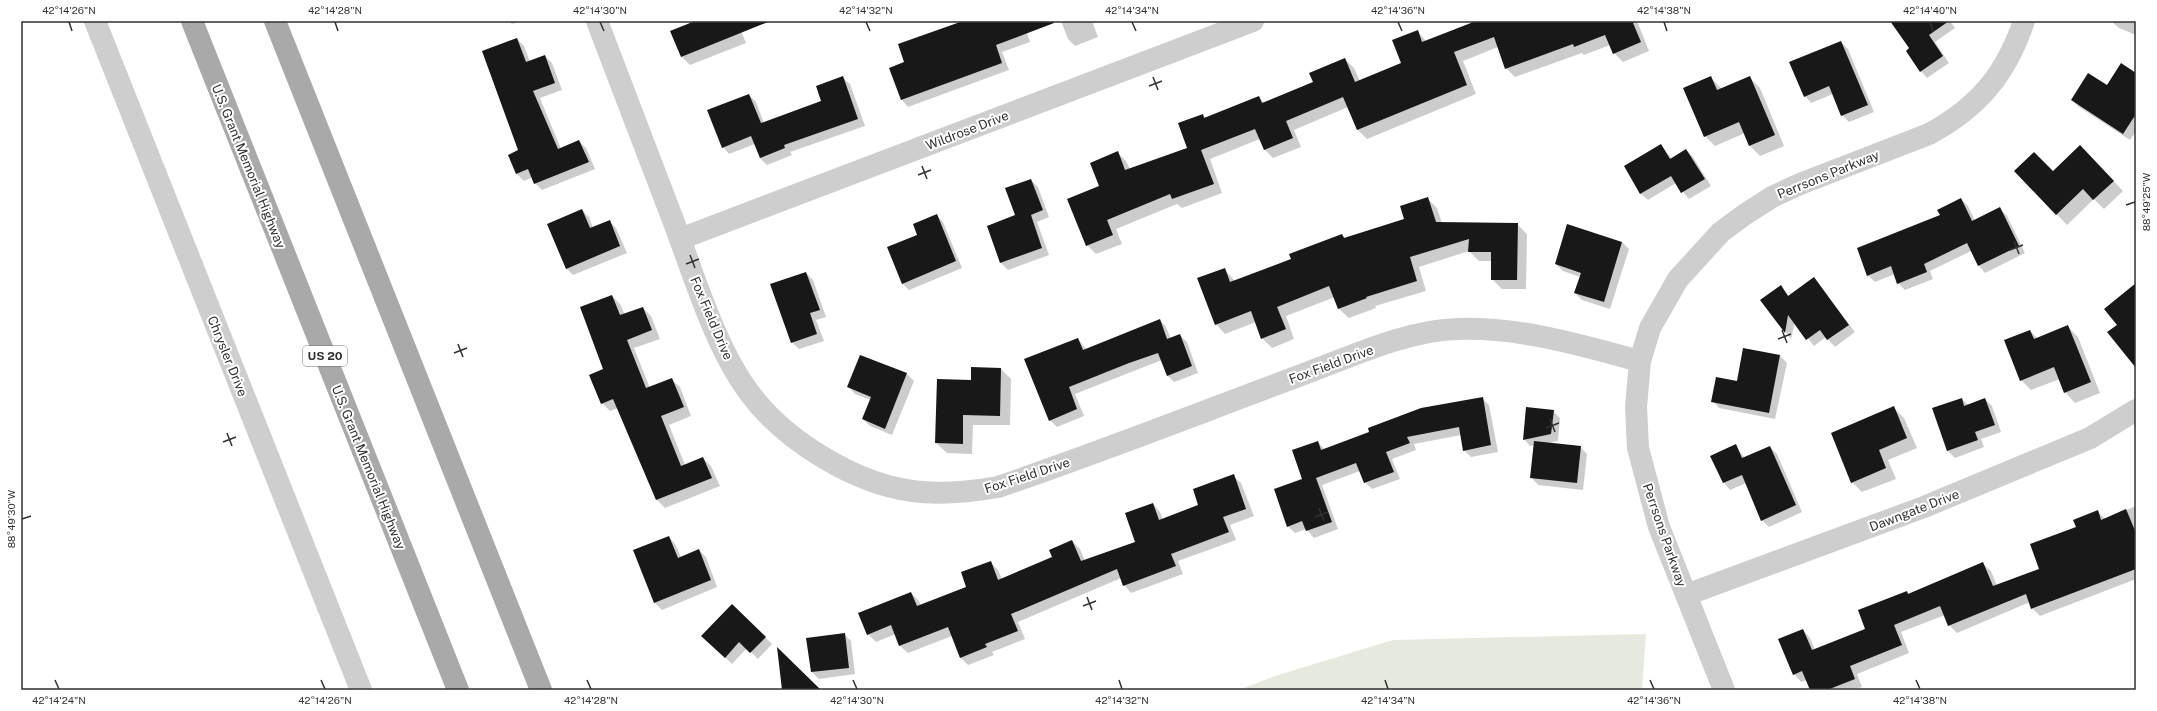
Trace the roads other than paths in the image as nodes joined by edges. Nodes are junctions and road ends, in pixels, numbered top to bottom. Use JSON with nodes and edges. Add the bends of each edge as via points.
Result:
{"nodes":[{"id":1,"x":94,"y":21,"type":"edge"},
{"id":2,"x":192,"y":21,"type":"edge"},
{"id":3,"x":275,"y":21,"type":"edge"},
{"id":4,"x":597,"y":21,"type":"edge"},
{"id":5,"x":1253,"y":21,"type":"edge"},
{"id":6,"x":2024,"y":21,"type":"edge"},
{"id":7,"x":680,"y":238,"type":"junction"},
{"id":8,"x":1640,"y":361,"type":"junction"},
{"id":9,"x":2136,"y":410,"type":"edge"},
{"id":10,"x":1686,"y":596,"type":"junction"},
{"id":11,"x":361,"y":690,"type":"edge"},
{"id":12,"x":458,"y":690,"type":"edge"},
{"id":13,"x":541,"y":690,"type":"edge"},
{"id":14,"x":1724,"y":690,"type":"edge"}],
"edges":[{"from":1,"to":11,"type":"street","name":"Chrysler Drive"},
{"from":2,"to":12,"type":"main road","name":"U.S. Grant Memorial Highway","number":"US 20"},
{"from":3,"to":13,"type":"main road"},
{"from":4,"to":7,"type":"street","name":"Fox Field Drive"},
{"from":5,"to":7,"type":"street","name":"Wildrose Drive"},
{"from":6,"to":8,"type":"street","name":"Perrsons Parkway","via":[[2016,47],[2000,74],[1968,109],[1948,124],[1772,197],[1721,232],[1678,279],[1650,328]]},
{"from":7,"to":8,"type":"street","name":"Fox Field Drive","via":[[724,348],[750,394],[773,421],[800,443],[830,461],[885,485],[912,491],[970,492],[998,487],[1368,351],[1428,332],[1456,329],[1511,330],[1546,336]]},
{"from":8,"to":10,"type":"street","name":"Perrsons Parkway","via":[[1636,407],[1638,448],[1659,528]]},
{"from":9,"to":10,"type":"street","name":"Dawngate Drive","via":[[2090,438],[1924,507]]},
{"from":10,"to":14,"type":"street","name":"Perrsons Parkway"}]}
